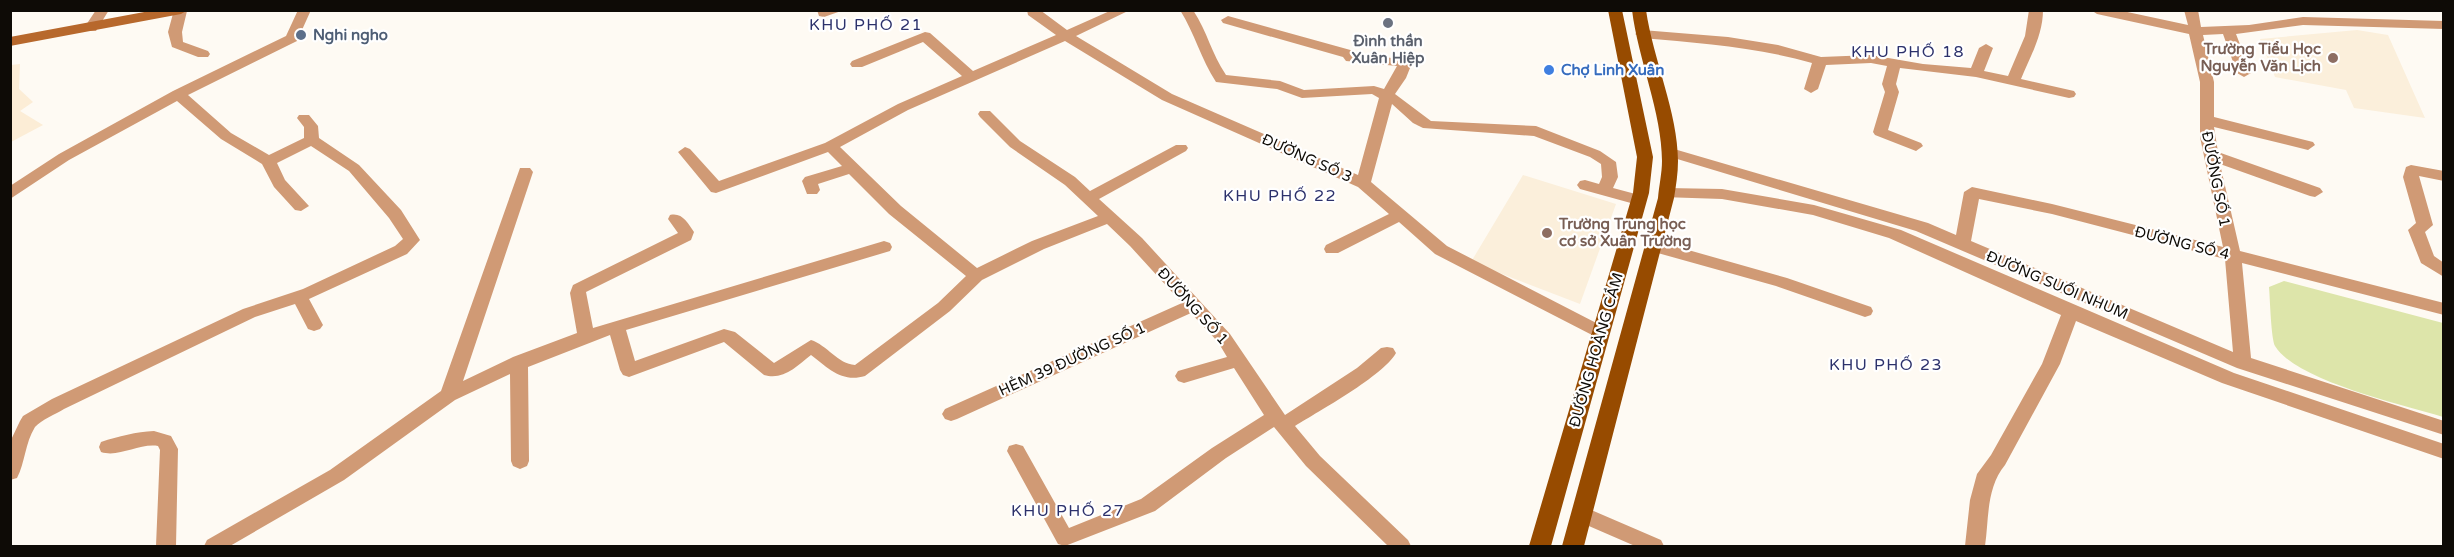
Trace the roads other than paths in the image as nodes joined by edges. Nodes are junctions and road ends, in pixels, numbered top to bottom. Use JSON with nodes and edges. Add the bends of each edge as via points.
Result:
{"nodes":[{"id":1,"x":103,"y":10,"type":"edge"},
{"id":2,"x":180,"y":10,"type":"edge"},
{"id":3,"x":304,"y":10,"type":"edge"},
{"id":4,"x":1124,"y":10,"type":"edge"},
{"id":5,"x":1186,"y":10,"type":"edge"},
{"id":6,"x":1616,"y":10,"type":"edge"},
{"id":7,"x":1639,"y":10,"type":"edge"},
{"id":8,"x":2036,"y":10,"type":"edge"},
{"id":9,"x":2097,"y":10,"type":"edge"},
{"id":10,"x":2191,"y":10,"type":"edge"},
{"id":11,"x":2271,"y":10,"type":"edge"},
{"id":12,"x":1033,"y":12,"type":"dead end"},
{"id":13,"x":1259,"y":12,"type":"dead end"},
{"id":14,"x":1228,"y":20,"type":"dead end"},
{"id":15,"x":2278,"y":24,"type":"junction"},
{"id":16,"x":2444,"y":25,"type":"edge"},
{"id":17,"x":91,"y":28,"type":"junction"},
{"id":18,"x":1263,"y":29,"type":"junction"},
{"id":19,"x":2228,"y":29,"type":"junction"},
{"id":20,"x":2196,"y":31,"type":"junction"},
{"id":21,"x":1642,"y":34,"type":"junction"},
{"id":22,"x":1066,"y":36,"type":"junction"},
{"id":23,"x":10,"y":42,"type":"edge"},
{"id":24,"x":1986,"y":48,"type":"dead end"},
{"id":25,"x":203,"y":54,"type":"dead end"},
{"id":26,"x":1820,"y":61,"type":"junction"},
{"id":27,"x":1895,"y":63,"type":"junction"},
{"id":28,"x":857,"y":64,"type":"dead end"},
{"id":29,"x":2244,"y":72,"type":"dead end"},
{"id":30,"x":1976,"y":73,"type":"junction"},
{"id":31,"x":971,"y":77,"type":"junction"},
{"id":32,"x":2013,"y":81,"type":"junction"},
{"id":33,"x":1811,"y":89,"type":"dead end"},
{"id":34,"x":178,"y":94,"type":"junction"},
{"id":35,"x":2068,"y":94,"type":"dead end"},
{"id":36,"x":1387,"y":95,"type":"junction"},
{"id":37,"x":985,"y":114,"type":"dead end"},
{"id":38,"x":303,"y":118,"type":"dead end"},
{"id":39,"x":2206,"y":120,"type":"junction"},
{"id":40,"x":312,"y":140,"type":"junction"},
{"id":41,"x":2308,"y":145,"type":"dead end"},
{"id":42,"x":830,"y":146,"type":"junction"},
{"id":43,"x":1916,"y":146,"type":"dead end"},
{"id":44,"x":1181,"y":148,"type":"dead end"},
{"id":45,"x":685,"y":152,"type":"dead end"},
{"id":46,"x":1669,"y":152,"type":"junction"},
{"id":47,"x":2211,"y":155,"type":"junction"},
{"id":48,"x":268,"y":161,"type":"junction"},
{"id":49,"x":852,"y":168,"type":"junction"},
{"id":50,"x":525,"y":172,"type":"dead end"},
{"id":51,"x":2444,"y":176,"type":"edge"},
{"id":52,"x":1362,"y":183,"type":"junction"},
{"id":53,"x":1585,"y":185,"type":"dead end"},
{"id":54,"x":812,"y":190,"type":"dead end"},
{"id":55,"x":1604,"y":191,"type":"junction"},
{"id":56,"x":2315,"y":192,"type":"dead end"},
{"id":57,"x":1667,"y":193,"type":"junction"},
{"id":58,"x":10,"y":194,"type":"edge"},
{"id":59,"x":1087,"y":199,"type":"junction"},
{"id":60,"x":1638,"y":200,"type":"junction"},
{"id":61,"x":301,"y":206,"type":"dead end"},
{"id":62,"x":1400,"y":215,"type":"junction"},
{"id":63,"x":1108,"y":218,"type":"junction"},
{"id":64,"x":676,"y":219,"type":"dead end"},
{"id":65,"x":1962,"y":244,"type":"junction"},
{"id":66,"x":1653,"y":246,"type":"junction"},
{"id":67,"x":884,"y":247,"type":"dead end"},
{"id":68,"x":1332,"y":249,"type":"dead end"},
{"id":69,"x":2233,"y":255,"type":"junction"},
{"id":70,"x":2444,"y":272,"type":"edge"},
{"id":71,"x":976,"y":276,"type":"junction"},
{"id":72,"x":299,"y":296,"type":"junction"},
{"id":73,"x":1194,"y":305,"type":"junction"},
{"id":74,"x":2444,"y":309,"type":"edge"},
{"id":75,"x":1865,"y":310,"type":"dead end"},
{"id":76,"x":2071,"y":312,"type":"junction"},
{"id":77,"x":314,"y":325,"type":"dead end"},
{"id":78,"x":616,"y":327,"type":"junction"},
{"id":79,"x":1600,"y":332,"type":"junction"},
{"id":80,"x":586,"y":336,"type":"junction"},
{"id":81,"x":1387,"y":353,"type":"dead end"},
{"id":82,"x":1238,"y":360,"type":"junction"},
{"id":83,"x":519,"y":362,"type":"junction"},
{"id":84,"x":2243,"y":363,"type":"junction"},
{"id":85,"x":1184,"y":376,"type":"dead end"},
{"id":86,"x":449,"y":395,"type":"junction"},
{"id":87,"x":951,"y":414,"type":"dead end"},
{"id":88,"x":1280,"y":421,"type":"junction"},
{"id":89,"x":2444,"y":428,"type":"edge"},
{"id":90,"x":108,"y":447,"type":"dead end"},
{"id":91,"x":1016,"y":451,"type":"dead end"},
{"id":92,"x":2444,"y":452,"type":"edge"},
{"id":93,"x":520,"y":460,"type":"dead end"},
{"id":94,"x":10,"y":473,"type":"edge"},
{"id":95,"x":1582,"y":514,"type":"junction"},
{"id":96,"x":166,"y":546,"type":"edge"},
{"id":97,"x":214,"y":546,"type":"edge"},
{"id":98,"x":1401,"y":546,"type":"edge"},
{"id":99,"x":1540,"y":546,"type":"edge"},
{"id":100,"x":1573,"y":546,"type":"edge"},
{"id":101,"x":1654,"y":546,"type":"edge"},
{"id":102,"x":1975,"y":546,"type":"edge"}],
"edges":[{"from":1,"to":17,"type":"street"},
{"from":2,"to":17,"type":"main road"},
{"from":2,"to":25,"type":"street","via":[[175,32],[177,44]]},
{"from":3,"to":34,"type":"street","via":[[292,38]]},
{"from":4,"to":22,"type":"street"},
{"from":5,"to":36,"type":"street","via":[[1221,79],[1280,85],[1302,94],[1363,89]]},
{"from":6,"to":60,"type":"main road","name":"ĐƯỜNG HOÀNG CẦM","via":[[1645,157]]},
{"from":7,"to":21,"type":"main road","name":"ĐƯỜNG HOÀNG CẦM"},
{"from":8,"to":32,"type":"street","via":[[2035,32]]},
{"from":9,"to":20,"type":"street"},
{"from":10,"to":20,"type":"street","name":"ĐƯỜNG SỐ 1"},
{"from":11,"to":15,"type":"street"},
{"from":12,"to":22,"type":"street","name":"ĐƯỜNG SỐ 3"},
{"from":13,"to":18,"type":"street","via":[[1257,19]]},
{"from":14,"to":18,"type":"street"},
{"from":15,"to":16,"type":"street","via":[[2354,21]]},
{"from":15,"to":19,"type":"street"},
{"from":17,"to":23,"type":"main road"},
{"from":18,"to":36,"type":"street","via":[[1351,57],[1405,63]]},
{"from":19,"to":20,"type":"street"},
{"from":19,"to":29,"type":"street"},
{"from":20,"to":39,"type":"street","name":"ĐƯỜNG SỐ 1","via":[[2207,82]]},
{"from":21,"to":26,"type":"street","via":[[1728,41]]},
{"from":21,"to":46,"type":"main road","name":"ĐƯỜNG HOÀNG CẦM"},
{"from":22,"to":31,"type":"street"},
{"from":22,"to":52,"type":"street","name":"ĐƯỜNG SỐ 3","via":[[1167,97]]},
{"from":24,"to":30,"type":"street"},
{"from":26,"to":27,"type":"street","via":[[1871,59]]},
{"from":26,"to":33,"type":"street"},
{"from":27,"to":30,"type":"street"},
{"from":27,"to":43,"type":"street","via":[[1889,84],[1892,92],[1880,132]]},
{"from":28,"to":31,"type":"street","via":[[925,36]]},
{"from":30,"to":32,"type":"street"},
{"from":31,"to":42,"type":"street"},
{"from":32,"to":35,"type":"street"},
{"from":34,"to":48,"type":"street","via":[[226,135]]},
{"from":34,"to":58,"type":"street","via":[[46,167]]},
{"from":36,"to":52,"type":"street"},
{"from":36,"to":55,"type":"street","via":[[1428,125],[1536,131],[1595,154],[1608,162],[1610,177]]},
{"from":37,"to":59,"type":"street","name":"ĐƯỜNG SỐ 1","via":[[1015,144],[1070,181]]},
{"from":38,"to":40,"type":"street","via":[[311,126]]},
{"from":39,"to":41,"type":"street"},
{"from":39,"to":47,"type":"street","name":"ĐƯỜNG SỐ 1"},
{"from":40,"to":48,"type":"street"},
{"from":40,"to":72,"type":"street","via":[[354,168],[395,214],[412,240],[401,250],[363,269]]},
{"from":42,"to":45,"type":"street","via":[[716,188]]},
{"from":42,"to":49,"type":"street"},
{"from":44,"to":59,"type":"street"},
{"from":46,"to":57,"type":"main road","name":"ĐƯỜNG HOÀNG CẦM"},
{"from":46,"to":65,"type":"street","name":"ĐƯỜNG SUỐI NHUM","via":[[1833,199]]},
{"from":47,"to":56,"type":"street"},
{"from":47,"to":69,"type":"street","name":"ĐƯỜNG SỐ 1"},
{"from":48,"to":61,"type":"street","via":[[279,183]]},
{"from":49,"to":54,"type":"street","via":[[811,180]]},
{"from":49,"to":71,"type":"street","via":[[895,210]]},
{"from":50,"to":86,"type":"street"},
{"from":51,"to":70,"type":"street","via":[[2411,170],[2425,225],[2416,230],[2427,259]]},
{"from":52,"to":62,"type":"street","name":"ĐƯỜNG SỐ 3"},
{"from":53,"to":55,"type":"street"},
{"from":55,"to":60,"type":"street"},
{"from":57,"to":66,"type":"main road","name":"ĐƯỜNG HOÀNG CẦM"},
{"from":57,"to":76,"type":"street","via":[[1722,194],[1814,210],[1885,231]]},
{"from":59,"to":63,"type":"street","name":"ĐƯỜNG SỐ 1"},
{"from":60,"to":79,"type":"main road","name":"ĐƯỜNG HOÀNG CẦM"},
{"from":62,"to":68,"type":"street"},
{"from":62,"to":79,"type":"street","name":"ĐƯỜNG SỐ 3","via":[[1450,256]]},
{"from":63,"to":71,"type":"street","via":[[1038,245]]},
{"from":63,"to":73,"type":"street","name":"ĐƯỜNG SỐ 1","via":[[1136,242]]},
{"from":64,"to":80,"type":"street","via":[[685,236],[579,290]]},
{"from":65,"to":69,"type":"street","name":"ĐƯỜNG SỐ 4","via":[[1972,192]]},
{"from":65,"to":84,"type":"street","name":"ĐƯỜNG SUỐI NHUM"},
{"from":66,"to":75,"type":"street"},
{"from":66,"to":95,"type":"main road","name":"ĐƯỜNG HOÀNG CẦM"},
{"from":67,"to":78,"type":"street"},
{"from":69,"to":74,"type":"street","name":"ĐƯỜNG SỐ 4"},
{"from":69,"to":84,"type":"street","name":"ĐƯỜNG SỐ 1"},
{"from":71,"to":78,"type":"street","via":[[944,307],[852,373],[811,346],[778,370],[770,370],[724,335],[629,370]]},
{"from":72,"to":77,"type":"street"},
{"from":72,"to":94,"type":"street","via":[[249,313],[29,421]]},
{"from":73,"to":82,"type":"street","name":"ĐƯỜNG SỐ 1"},
{"from":73,"to":87,"type":"street","name":"HẺM 39 ĐƯỜNG SỐ 1"},
{"from":76,"to":92,"type":"street","via":[[2228,378]]},
{"from":76,"to":102,"type":"street","via":[[2051,364],[1998,460],[1986,474]]},
{"from":78,"to":80,"type":"street"},
{"from":79,"to":99,"type":"main road","name":"ĐƯỜNG HOÀNG CẦM"},
{"from":80,"to":83,"type":"street"},
{"from":81,"to":88,"type":"street","via":[[1363,373]]},
{"from":82,"to":85,"type":"street"},
{"from":82,"to":88,"type":"street","name":"ĐƯỜNG SỐ 1"},
{"from":83,"to":86,"type":"street"},
{"from":83,"to":93,"type":"street"},
{"from":84,"to":89,"type":"street","name":"ĐƯỜNG SUỐI NHUM"},
{"from":86,"to":97,"type":"street","via":[[337,475]]},
{"from":88,"to":91,"type":"street","via":[[1219,453],[1148,505],[1065,538]]},
{"from":88,"to":98,"type":"street","name":"ĐƯỜNG SỐ 1","via":[[1313,461]]},
{"from":90,"to":96,"type":"street","via":[[154,438],[164,441],[169,449]]},
{"from":95,"to":100,"type":"main road","name":"ĐƯỜNG HOÀNG CẦM"},
{"from":95,"to":101,"type":"street"}]}
